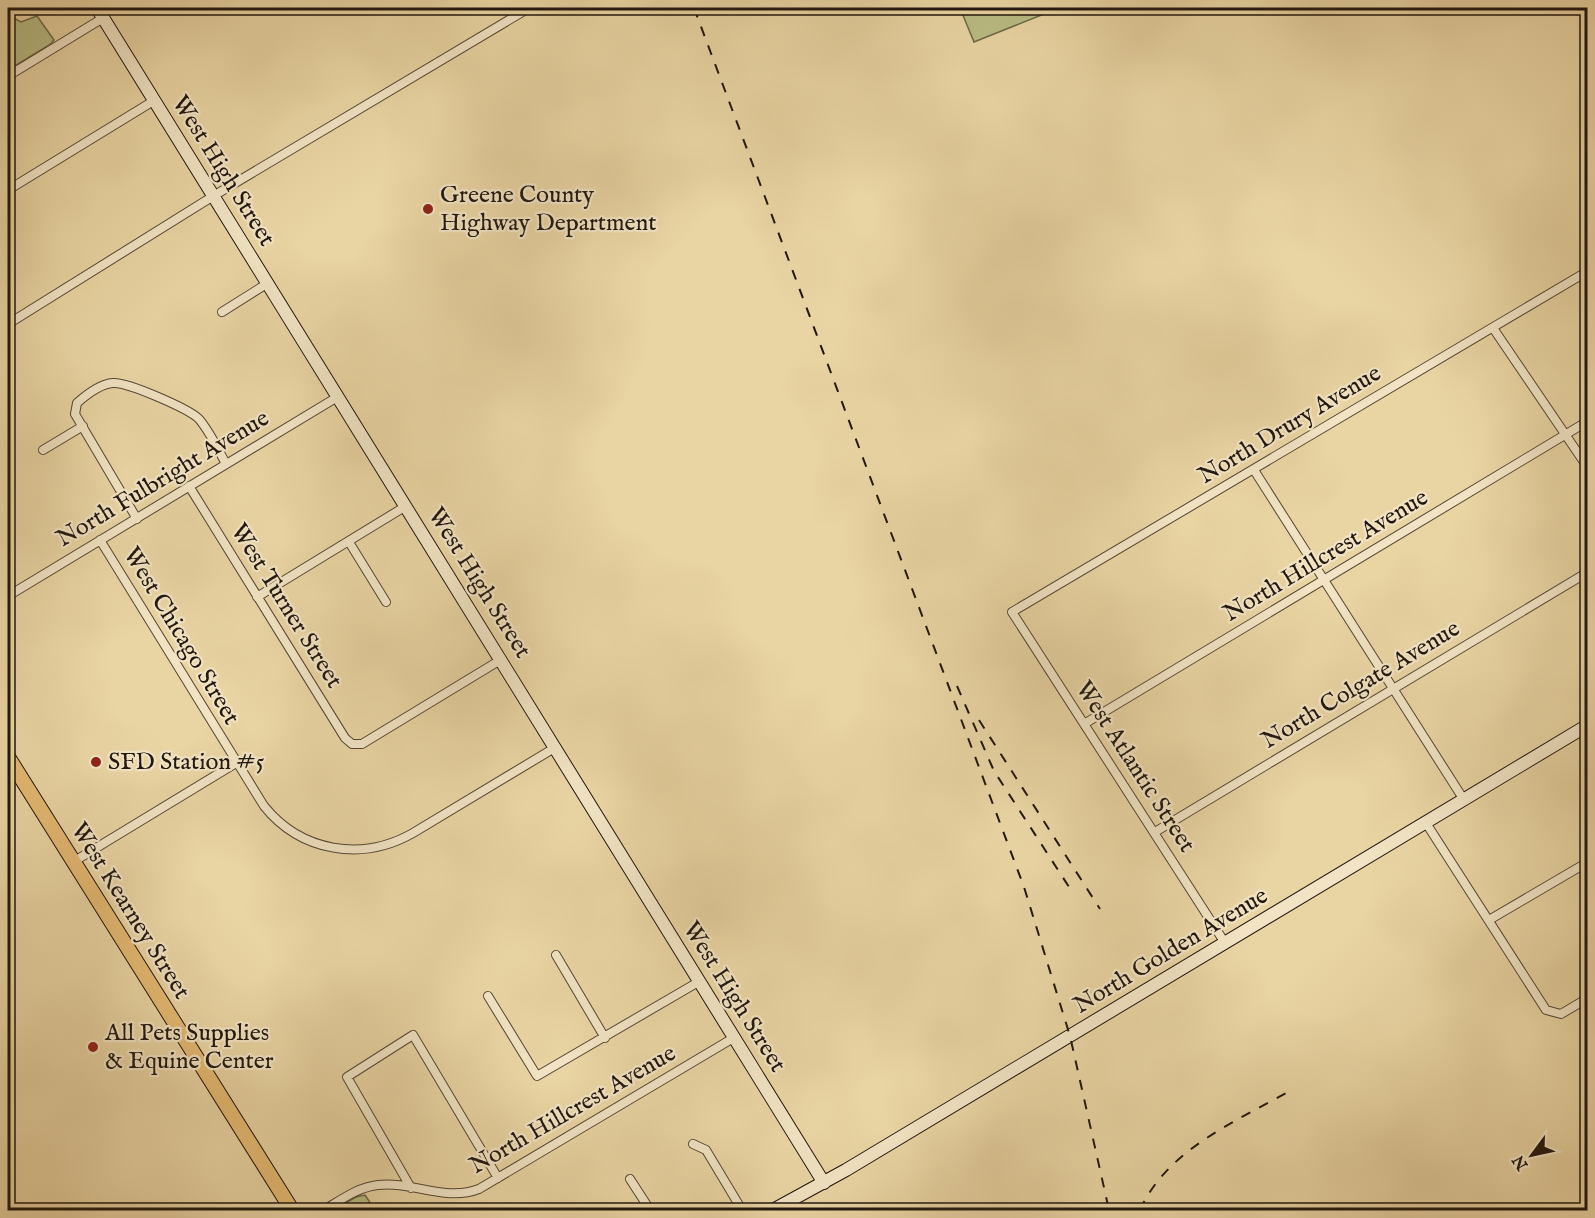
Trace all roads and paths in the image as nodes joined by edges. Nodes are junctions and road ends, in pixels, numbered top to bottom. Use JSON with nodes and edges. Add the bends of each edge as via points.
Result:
{"nodes":[{"id":1,"x":529,"y":8,"type":"edge"},
{"id":2,"x":100,"y":13,"type":"edge"},
{"id":3,"x":8,"y":76,"type":"edge"},
{"id":4,"x":154,"y":100,"type":"junction"},
{"id":5,"x":8,"y":190,"type":"edge"},
{"id":6,"x":215,"y":195,"type":"junction"},
{"id":7,"x":1587,"y":271,"type":"edge"},
{"id":8,"x":267,"y":283,"type":"junction"},
{"id":9,"x":222,"y":312,"type":"dead end"},
{"id":10,"x":8,"y":324,"type":"edge"},
{"id":11,"x":1493,"y":328,"type":"junction"},
{"id":12,"x":339,"y":396,"type":"junction"},
{"id":13,"x":1587,"y":421,"type":"edge"},
{"id":14,"x":82,"y":426,"type":"junction"},
{"id":15,"x":1565,"y":434,"type":"junction"},
{"id":16,"x":43,"y":450,"type":"dead end"},
{"id":17,"x":226,"y":464,"type":"junction"},
{"id":18,"x":1587,"y":468,"type":"edge"},
{"id":19,"x":1254,"y":470,"type":"junction"},
{"id":20,"x":189,"y":486,"type":"junction"},
{"id":21,"x":406,"y":506,"type":"junction"},
{"id":22,"x":137,"y":519,"type":"junction"},
{"id":23,"x":100,"y":540,"type":"junction"},
{"id":24,"x":349,"y":542,"type":"junction"},
{"id":25,"x":1587,"y":572,"type":"edge"},
{"id":26,"x":1324,"y":579,"type":"junction"},
{"id":27,"x":8,"y":596,"type":"edge"},
{"id":28,"x":257,"y":597,"type":"junction"},
{"id":29,"x":386,"y":602,"type":"dead end"},
{"id":30,"x":1012,"y":612,"type":"joint"},
{"id":31,"x":502,"y":659,"type":"junction"},
{"id":32,"x":1394,"y":688,"type":"junction"},
{"id":33,"x":1084,"y":724,"type":"junction"},
{"id":34,"x":1587,"y":725,"type":"edge"},
{"id":35,"x":556,"y":747,"type":"junction"},
{"id":36,"x":8,"y":757,"type":"edge"},
{"id":37,"x":236,"y":763,"type":"junction"},
{"id":38,"x":1464,"y":800,"type":"junction"},
{"id":39,"x":1426,"y":823,"type":"junction"},
{"id":40,"x":1155,"y":832,"type":"junction"},
{"id":41,"x":73,"y":862,"type":"junction"},
{"id":42,"x":1587,"y":862,"type":"edge"},
{"id":43,"x":1489,"y":920,"type":"junction"},
{"id":44,"x":1225,"y":943,"type":"junction"},
{"id":45,"x":556,"y":956,"type":"dead end"},
{"id":46,"x":700,"y":981,"type":"junction"},
{"id":47,"x":488,"y":996,"type":"dead end"},
{"id":48,"x":1587,"y":998,"type":"edge"},
{"id":49,"x":735,"y":1037,"type":"junction"},
{"id":50,"x":605,"y":1038,"type":"junction"},
{"id":51,"x":693,"y":1144,"type":"dead end"},
{"id":52,"x":498,"y":1178,"type":"junction"},
{"id":53,"x":630,"y":1179,"type":"dead end"},
{"id":54,"x":824,"y":1183,"type":"junction"},
{"id":55,"x":411,"y":1188,"type":"junction"},
{"id":56,"x":292,"y":1210,"type":"edge"},
{"id":57,"x":324,"y":1210,"type":"edge"},
{"id":58,"x":650,"y":1210,"type":"edge"},
{"id":59,"x":742,"y":1210,"type":"edge"},
{"id":60,"x":773,"y":1210,"type":"edge"}],
"edges":[{"from":1,"to":6,"type":"street"},
{"from":2,"to":3,"type":"street"},
{"from":2,"to":4,"type":"street","name":"West High Street"},
{"from":4,"to":5,"type":"street"},
{"from":4,"to":6,"type":"street","name":"West High Street"},
{"from":6,"to":8,"type":"street","name":"West High Street"},
{"from":6,"to":10,"type":"street"},
{"from":7,"to":11,"type":"street","name":"North Drury Avenue"},
{"from":8,"to":9,"type":"street"},
{"from":8,"to":12,"type":"street","name":"West High Street"},
{"from":11,"to":15,"type":"street"},
{"from":11,"to":19,"type":"street","name":"North Drury Avenue"},
{"from":12,"to":17,"type":"street","name":"North Fulbright Avenue"},
{"from":12,"to":21,"type":"street","name":"West High Street"},
{"from":13,"to":15,"type":"street","name":"North Hillcrest Avenue"},
{"from":14,"to":16,"type":"street"},
{"from":14,"to":17,"type":"street","via":[[74,412],[77,403],[103,385],[121,384],[192,413]]},
{"from":14,"to":22,"type":"street"},
{"from":15,"to":18,"type":"street"},
{"from":15,"to":26,"type":"street","name":"North Hillcrest Avenue"},
{"from":17,"to":20,"type":"street","name":"North Fulbright Avenue"},
{"from":19,"to":26,"type":"street"},
{"from":19,"to":30,"type":"street","name":"North Drury Avenue"},
{"from":20,"to":22,"type":"street","name":"North Fulbright Avenue"},
{"from":20,"to":28,"type":"street","name":"West Turner Street"},
{"from":21,"to":24,"type":"street"},
{"from":21,"to":31,"type":"street","name":"West High Street"},
{"from":22,"to":23,"type":"street","name":"North Fulbright Avenue"},
{"from":23,"to":27,"type":"street","name":"North Fulbright Avenue"},
{"from":23,"to":37,"type":"street","name":"West Chicago Street"},
{"from":24,"to":28,"type":"street"},
{"from":24,"to":29,"type":"street"},
{"from":25,"to":32,"type":"street","name":"North Colgate Avenue"},
{"from":26,"to":32,"type":"street"},
{"from":26,"to":33,"type":"street","name":"North Hillcrest Avenue"},
{"from":28,"to":31,"type":"street","name":"West Turner Street","via":[[352,744],[362,744]]},
{"from":30,"to":33,"type":"street","name":"West Atlantic Street"},
{"from":31,"to":35,"type":"street","name":"West High Street"},
{"from":32,"to":38,"type":"street"},
{"from":32,"to":40,"type":"street","name":"North Colgate Avenue"},
{"from":33,"to":40,"type":"street","name":"West Atlantic Street"},
{"from":34,"to":38,"type":"street","name":"North Golden Avenue"},
{"from":35,"to":37,"type":"street","name":"West Chicago Street","via":[[397,841],[363,850],[330,848],[304,839],[275,819]]},
{"from":35,"to":46,"type":"street","name":"West High Street"},
{"from":36,"to":41,"type":"main road","name":"West Kearney Street"},
{"from":37,"to":41,"type":"street"},
{"from":38,"to":39,"type":"street","name":"North Golden Avenue"},
{"from":39,"to":43,"type":"street"},
{"from":39,"to":44,"type":"street","name":"North Golden Avenue"},
{"from":40,"to":44,"type":"street","name":"West Atlantic Street"},
{"from":41,"to":56,"type":"main road","name":"West Kearney Street"},
{"from":42,"to":43,"type":"street"},
{"from":43,"to":48,"type":"street","via":[[1543,1008],[1551,1014],[1564,1013]]},
{"from":44,"to":54,"type":"street","name":"North Golden Avenue"},
{"from":45,"to":50,"type":"street"},
{"from":46,"to":49,"type":"street","name":"West High Street"},
{"from":46,"to":50,"type":"street"},
{"from":47,"to":50,"type":"street","via":[[537,1076]]},
{"from":49,"to":52,"type":"street","name":"North Hillcrest Avenue"},
{"from":49,"to":54,"type":"street","name":"West High Street"},
{"from":51,"to":59,"type":"street","via":[[706,1150]]},
{"from":52,"to":55,"type":"street","name":"North Hillcrest Avenue","via":[[460,1194]]},
{"from":52,"to":55,"type":"street","via":[[413,1035],[347,1077]]},
{"from":53,"to":58,"type":"street"},
{"from":54,"to":60,"type":"street","name":"North Golden Avenue"},
{"from":55,"to":57,"type":"street","name":"North Hillcrest Avenue","via":[[371,1186]]}]}
